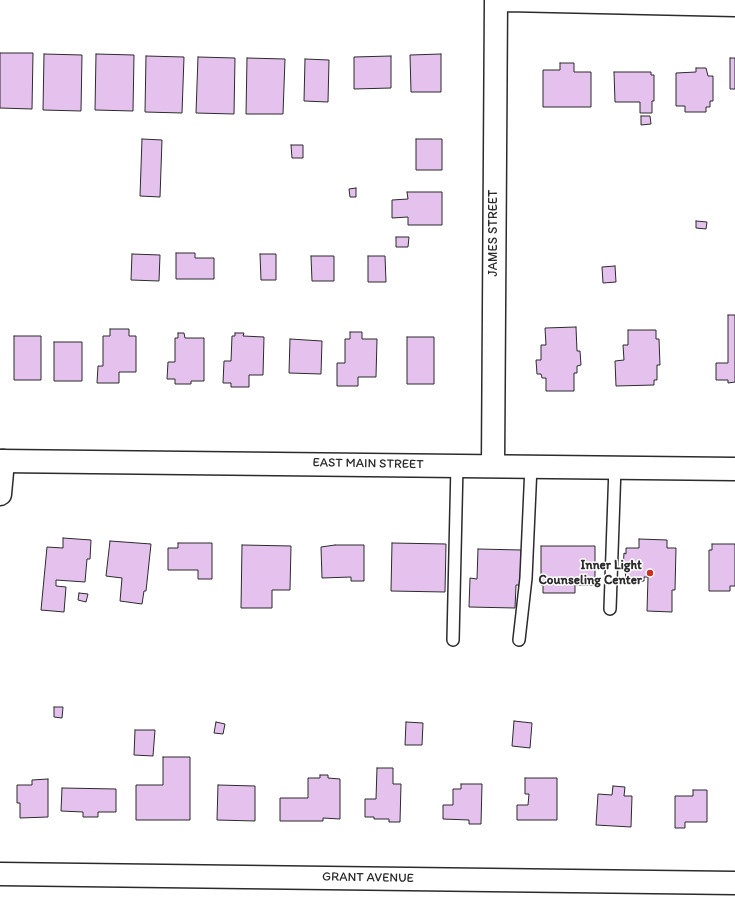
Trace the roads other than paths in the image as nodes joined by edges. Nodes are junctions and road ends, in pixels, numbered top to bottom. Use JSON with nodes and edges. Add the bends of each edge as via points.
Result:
{"nodes":[{"id":1,"x":496,"y":0,"type":"edge"},
{"id":2,"x":506,"y":0,"type":"edge"},
{"id":3,"x":735,"y":5,"type":"edge"},
{"id":4,"x":2,"y":461,"type":"edge"},
{"id":5,"x":457,"y":465,"type":"junction"},
{"id":6,"x":493,"y":465,"type":"junction"},
{"id":7,"x":531,"y":466,"type":"junction"},
{"id":8,"x":615,"y":467,"type":"junction"},
{"id":9,"x":735,"y":469,"type":"edge"},
{"id":10,"x":0,"y":494,"type":"edge"},
{"id":11,"x":610,"y":609,"type":"dead end"},
{"id":12,"x":453,"y":640,"type":"dead end"},
{"id":13,"x":519,"y":640,"type":"dead end"},
{"id":14,"x":0,"y":874,"type":"edge"},
{"id":15,"x":735,"y":883,"type":"edge"}],
"edges":[{"from":1,"to":6,"type":"street","name":"JAMES STREET"},
{"from":2,"to":3,"type":"street"},
{"from":4,"to":5,"type":"street","name":"EAST MAIN STREET"},
{"from":4,"to":10,"type":"street"},
{"from":5,"to":6,"type":"street","name":"EAST MAIN STREET"},
{"from":5,"to":12,"type":"lane"},
{"from":6,"to":7,"type":"street","name":"EAST MAIN STREET"},
{"from":7,"to":8,"type":"street","name":"EAST MAIN STREET"},
{"from":7,"to":13,"type":"lane","via":[[526,578]]},
{"from":8,"to":9,"type":"street","name":"EAST MAIN STREET"},
{"from":8,"to":11,"type":"lane"},
{"from":14,"to":15,"type":"street","name":"GRANT AVENUE"}]}
